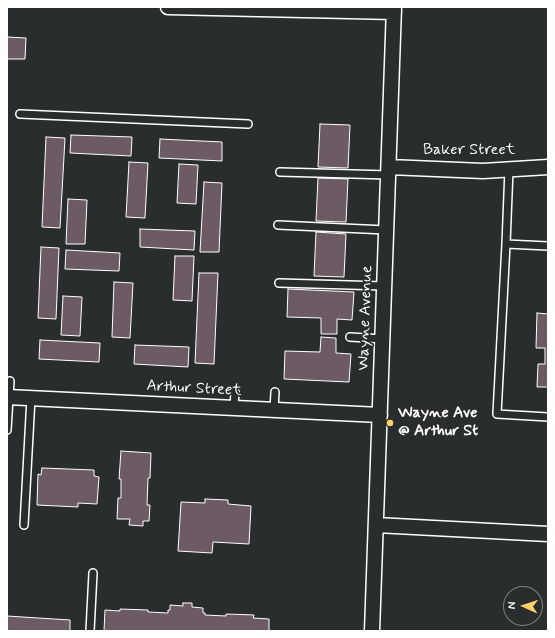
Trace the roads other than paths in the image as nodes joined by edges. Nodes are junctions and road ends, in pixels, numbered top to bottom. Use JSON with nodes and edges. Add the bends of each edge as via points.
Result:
{"nodes":[{"id":1,"x":168,"y":7,"type":"edge"},
{"id":2,"x":394,"y":10,"type":"edge"},
{"id":3,"x":20,"y":114,"type":"dead end"},
{"id":4,"x":248,"y":124,"type":"dead end"},
{"id":5,"x":548,"y":167,"type":"edge"},
{"id":6,"x":509,"y":169,"type":"junction"},
{"id":7,"x":389,"y":171,"type":"junction"},
{"id":8,"x":280,"y":172,"type":"dead end"},
{"id":9,"x":278,"y":225,"type":"dead end"},
{"id":10,"x":386,"y":230,"type":"junction"},
{"id":11,"x":506,"y":244,"type":"junction"},
{"id":12,"x":548,"y":246,"type":"edge"},
{"id":13,"x":279,"y":282,"type":"dead end"},
{"id":14,"x":384,"y":286,"type":"junction"},
{"id":15,"x":350,"y":337,"type":"dead end"},
{"id":16,"x":383,"y":339,"type":"junction"},
{"id":17,"x":10,"y":381,"type":"dead end"},
{"id":18,"x":235,"y":392,"type":"dead end"},
{"id":19,"x":275,"y":392,"type":"dead end"},
{"id":20,"x":8,"y":397,"type":"edge"},
{"id":21,"x":31,"y":398,"type":"junction"},
{"id":22,"x":234,"y":408,"type":"junction"},
{"id":23,"x":274,"y":410,"type":"junction"},
{"id":24,"x":380,"y":415,"type":"junction"},
{"id":25,"x":548,"y":417,"type":"edge"},
{"id":26,"x":7,"y":430,"type":"edge"},
{"id":27,"x":7,"y":436,"type":"edge"},
{"id":28,"x":24,"y":525,"type":"dead end"},
{"id":29,"x":376,"y":525,"type":"junction"},
{"id":30,"x":548,"y":534,"type":"edge"},
{"id":31,"x":93,"y":573,"type":"dead end"},
{"id":32,"x":90,"y":631,"type":"edge"},
{"id":33,"x":372,"y":631,"type":"edge"}],
"edges":[{"from":1,"to":2,"type":"street"},
{"from":2,"to":7,"type":"street","name":"Wayne Avenue"},
{"from":3,"to":4,"type":"lane"},
{"from":5,"to":6,"type":"street","name":"Baker Street"},
{"from":6,"to":7,"type":"street","name":"Baker Street"},
{"from":6,"to":11,"type":"lane"},
{"from":7,"to":8,"type":"lane"},
{"from":7,"to":10,"type":"street","name":"Wayne Avenue"},
{"from":9,"to":10,"type":"lane"},
{"from":10,"to":14,"type":"street","name":"Wayne Avenue"},
{"from":11,"to":12,"type":"lane"},
{"from":11,"to":25,"type":"lane","via":[[497,414]]},
{"from":13,"to":14,"type":"lane"},
{"from":14,"to":16,"type":"street","name":"Wayne Avenue"},
{"from":15,"to":16,"type":"lane"},
{"from":16,"to":24,"type":"street","name":"Wayne Avenue"},
{"from":17,"to":20,"type":"lane"},
{"from":18,"to":22,"type":"lane"},
{"from":19,"to":23,"type":"lane"},
{"from":20,"to":21,"type":"street","name":"Arthur Street"},
{"from":20,"to":26,"type":"lane"},
{"from":21,"to":22,"type":"street","name":"Arthur Street"},
{"from":21,"to":28,"type":"lane"},
{"from":22,"to":23,"type":"street","name":"Arthur Street"},
{"from":23,"to":24,"type":"street","name":"Arthur Street"},
{"from":24,"to":29,"type":"street","name":"Wayne Avenue"},
{"from":26,"to":27,"type":"lane"},
{"from":29,"to":30,"type":"street"},
{"from":29,"to":33,"type":"street","name":"Wayne Avenue"},
{"from":31,"to":32,"type":"lane"}]}
